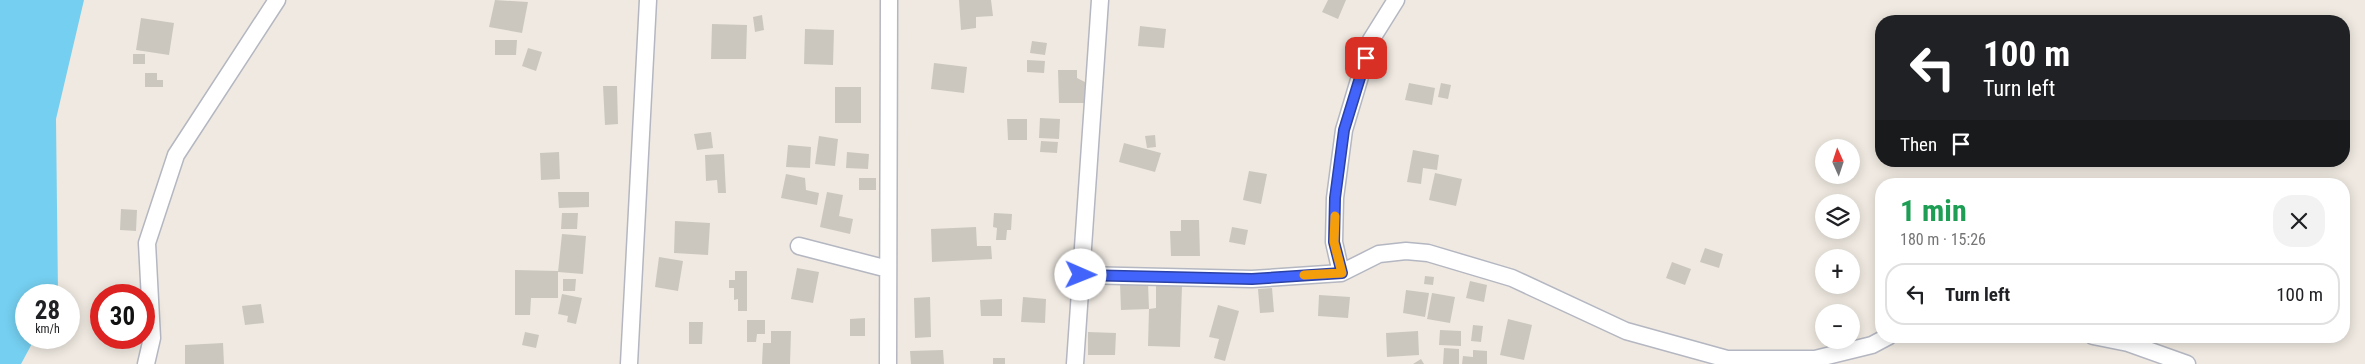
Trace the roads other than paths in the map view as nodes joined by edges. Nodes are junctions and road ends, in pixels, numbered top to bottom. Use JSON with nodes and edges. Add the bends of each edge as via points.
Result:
{"nodes":[{"id":1,"x":277,"y":0,"type":"edge"},
{"id":2,"x":648,"y":0,"type":"edge"},
{"id":3,"x":889,"y":0,"type":"edge"},
{"id":4,"x":1100,"y":0,"type":"edge"},
{"id":5,"x":1396,"y":0,"type":"edge"},
{"id":6,"x":799,"y":246,"type":"dead end"},
{"id":7,"x":888,"y":269,"type":"junction"},
{"id":8,"x":1342,"y":273,"type":"junction"},
{"id":9,"x":1081,"y":275,"type":"junction"},
{"id":10,"x":1876,"y":343,"type":"edge"},
{"id":11,"x":2128,"y":343,"type":"edge"},
{"id":12,"x":146,"y":364,"type":"edge"},
{"id":13,"x":629,"y":364,"type":"edge"},
{"id":14,"x":888,"y":364,"type":"edge"},
{"id":15,"x":1075,"y":364,"type":"edge"},
{"id":16,"x":2187,"y":364,"type":"edge"}],
"edges":[{"from":1,"to":12,"type":"street","via":[[176,155],[146,243],[152,338]]},
{"from":2,"to":13,"type":"street"},
{"from":3,"to":7,"type":"street"},
{"from":4,"to":9,"type":"street"},
{"from":5,"to":8,"type":"street","via":[[1371,40],[1344,130],[1335,198],[1334,242]]},
{"from":6,"to":7,"type":"street"},
{"from":7,"to":14,"type":"street"},
{"from":8,"to":9,"type":"street","via":[[1252,279]]},
{"from":8,"to":10,"type":"street","via":[[1392,251],[1428,253],[1512,278],[1626,331],[1726,359],[1815,359]]},
{"from":9,"to":15,"type":"street"},
{"from":11,"to":16,"type":"street"}]}
